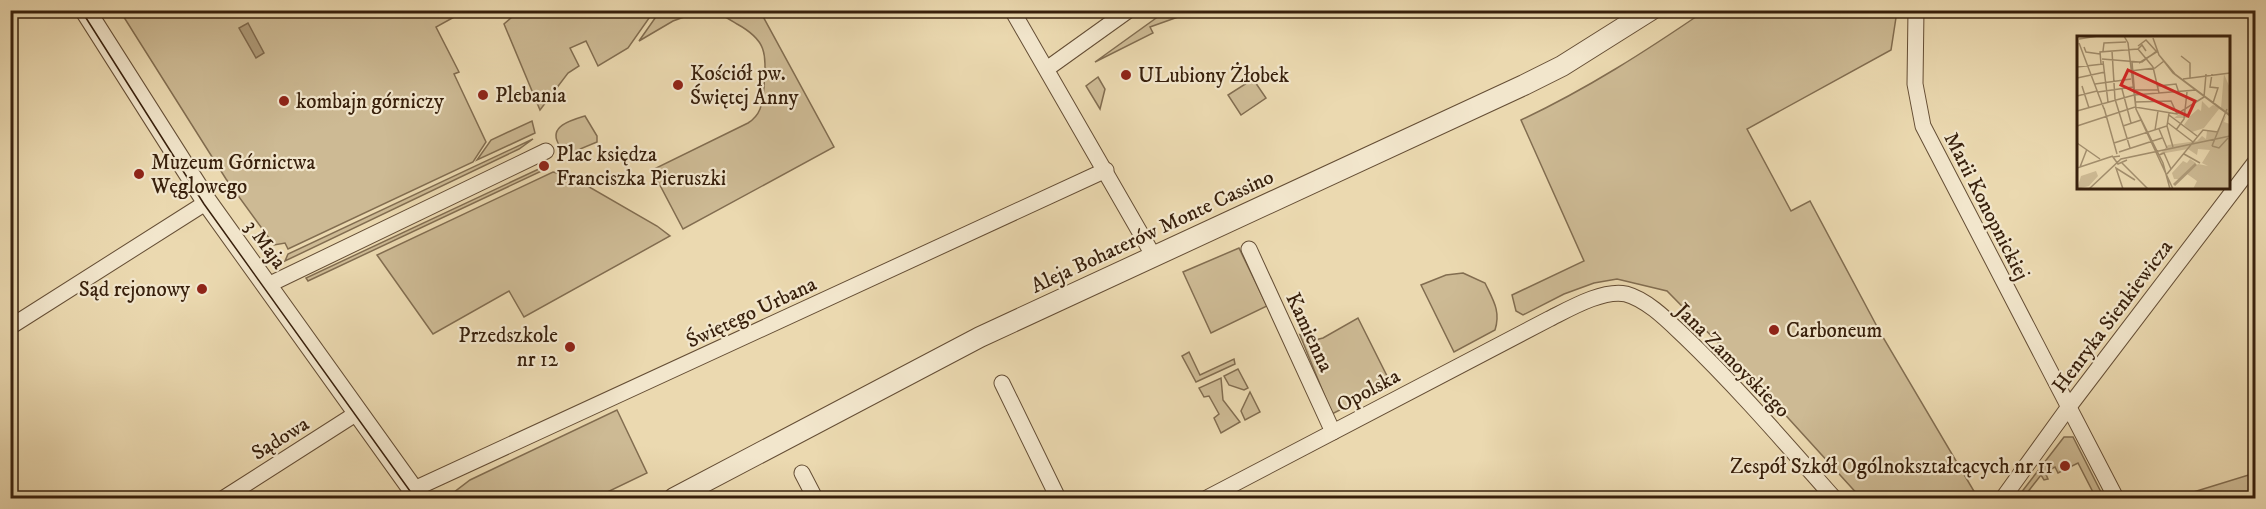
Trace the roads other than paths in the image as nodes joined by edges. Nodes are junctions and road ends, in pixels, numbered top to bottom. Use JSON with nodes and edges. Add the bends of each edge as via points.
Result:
{"nodes":[{"id":1,"x":85,"y":10,"type":"edge"},
{"id":2,"x":1012,"y":10,"type":"edge"},
{"id":3,"x":1129,"y":10,"type":"edge"},
{"id":4,"x":1650,"y":10,"type":"edge"},
{"id":5,"x":1917,"y":10,"type":"edge"},
{"id":6,"x":1048,"y":68,"type":"junction"},
{"id":7,"x":546,"y":151,"type":"dead end"},
{"id":8,"x":2256,"y":161,"type":"edge"},
{"id":9,"x":1106,"y":170,"type":"junction"},
{"id":10,"x":207,"y":202,"type":"junction"},
{"id":11,"x":1249,"y":249,"type":"dead end"},
{"id":12,"x":1153,"y":255,"type":"junction"},
{"id":13,"x":266,"y":286,"type":"junction"},
{"id":14,"x":1549,"y":319,"type":"joint"},
{"id":15,"x":10,"y":327,"type":"edge"},
{"id":16,"x":1002,"y":383,"type":"dead end"},
{"id":17,"x":2068,"y":408,"type":"junction"},
{"id":18,"x":357,"y":413,"type":"junction"},
{"id":19,"x":1333,"y":432,"type":"junction"},
{"id":20,"x":802,"y":472,"type":"dead end"},
{"id":21,"x":415,"y":494,"type":"edge"},
{"id":22,"x":224,"y":498,"type":"edge"},
{"id":23,"x":674,"y":498,"type":"edge"},
{"id":24,"x":814,"y":498,"type":"edge"},
{"id":25,"x":1058,"y":498,"type":"edge"},
{"id":26,"x":1207,"y":498,"type":"edge"},
{"id":27,"x":1834,"y":498,"type":"edge"},
{"id":28,"x":2003,"y":498,"type":"edge"},
{"id":29,"x":2116,"y":498,"type":"edge"}],
"edges":[{"from":1,"to":10,"type":"street","name":"3 Maja"},
{"from":2,"to":6,"type":"street"},
{"from":3,"to":6,"type":"street"},
{"from":4,"to":12,"type":"street","name":"Aleja Bohaterów Monte Cassino","via":[[1562,66],[1524,85]]},
{"from":5,"to":17,"type":"street","name":"Marii Konopnickiej","via":[[1915,84],[1923,126]]},
{"from":6,"to":9,"type":"street"},
{"from":7,"to":13,"type":"street"},
{"from":8,"to":17,"type":"street","name":"Henryka Sienkiewicza"},
{"from":9,"to":12,"type":"street"},
{"from":9,"to":21,"type":"street","name":"Świętego Urbana"},
{"from":10,"to":13,"type":"street","name":"3 Maja"},
{"from":10,"to":15,"type":"street"},
{"from":11,"to":19,"type":"street","name":"Kamienna"},
{"from":12,"to":23,"type":"street","name":"Aleja Bohaterów Monte Cassino","via":[[980,337]]},
{"from":13,"to":18,"type":"street","name":"3 Maja"},
{"from":14,"to":19,"type":"street","name":"Opolska"},
{"from":14,"to":27,"type":"street","name":"Jana Zamoyskiego","via":[[1604,296],[1625,294],[1641,301],[1723,373]]},
{"from":16,"to":25,"type":"street"},
{"from":17,"to":28,"type":"street","name":"Henryka Sienkiewicza"},
{"from":17,"to":29,"type":"street","name":"Marii Konopnickiej"},
{"from":18,"to":21,"type":"street","name":"3 Maja"},
{"from":18,"to":22,"type":"street","name":"Sądowa"},
{"from":19,"to":26,"type":"street","name":"Opolska"},
{"from":20,"to":24,"type":"street"}]}
